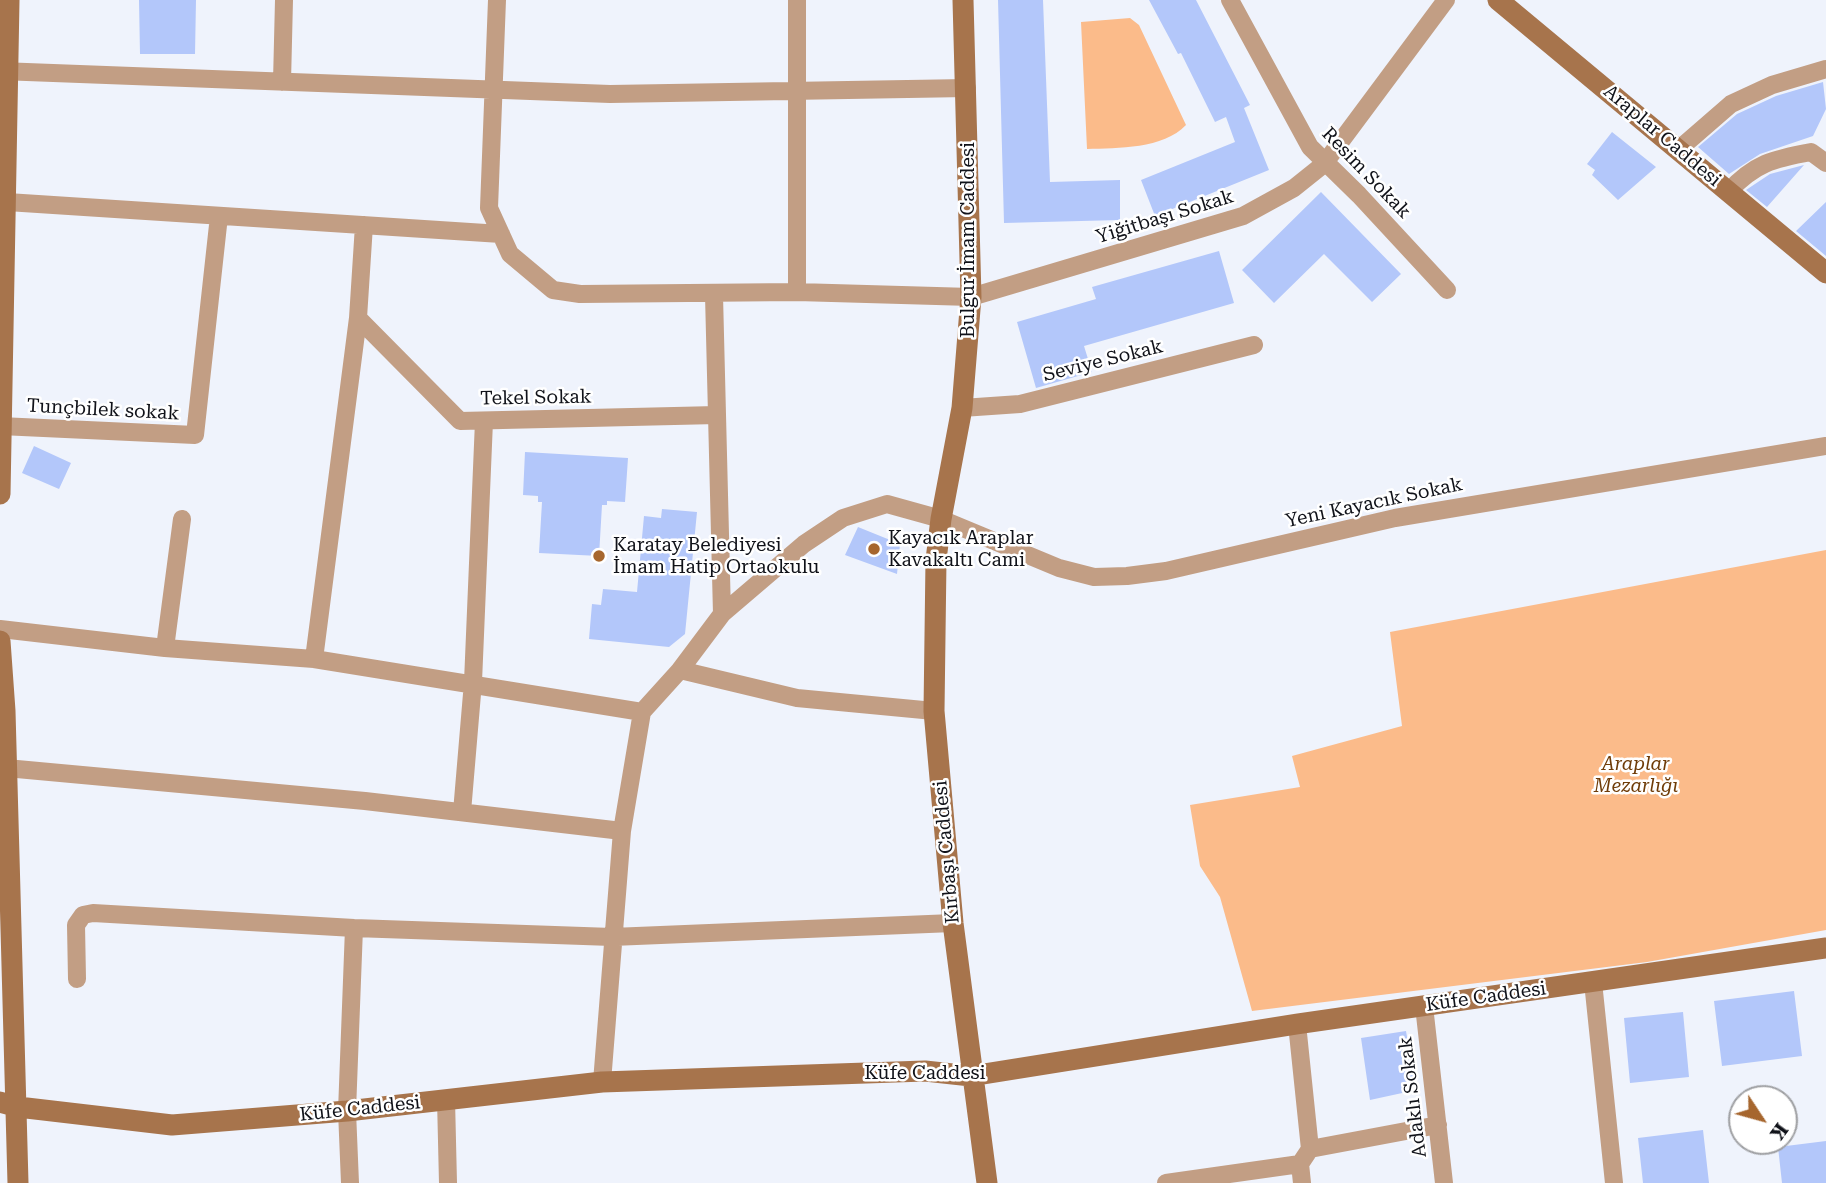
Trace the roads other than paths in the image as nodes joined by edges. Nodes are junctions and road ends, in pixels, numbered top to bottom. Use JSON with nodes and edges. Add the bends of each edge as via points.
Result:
{"nodes":[{"id":1,"x":9,"y":0,"type":"edge"},
{"id":2,"x":284,"y":0,"type":"edge"},
{"id":3,"x":497,"y":0,"type":"edge"},
{"id":4,"x":797,"y":0,"type":"edge"},
{"id":5,"x":963,"y":0,"type":"edge"},
{"id":6,"x":1230,"y":0,"type":"edge"},
{"id":7,"x":1446,"y":0,"type":"edge"},
{"id":8,"x":1498,"y":0,"type":"edge"},
{"id":9,"x":1826,"y":69,"type":"edge"},
{"id":10,"x":5,"y":72,"type":"edge"},
{"id":11,"x":282,"y":82,"type":"junction"},
{"id":12,"x":967,"y":88,"type":"junction"},
{"id":13,"x":494,"y":89,"type":"junction"},
{"id":14,"x":797,"y":89,"type":"junction"},
{"id":15,"x":1678,"y":150,"type":"junction"},
{"id":16,"x":1826,"y":163,"type":"edge"},
{"id":17,"x":1324,"y":164,"type":"junction"},
{"id":18,"x":1728,"y":192,"type":"junction"},
{"id":19,"x":7,"y":202,"type":"junction"},
{"id":20,"x":219,"y":216,"type":"junction"},
{"id":21,"x":364,"y":225,"type":"junction"},
{"id":22,"x":501,"y":234,"type":"junction"},
{"id":23,"x":1826,"y":273,"type":"edge"},
{"id":24,"x":1447,"y":290,"type":"dead end"},
{"id":25,"x":797,"y":292,"type":"junction"},
{"id":26,"x":714,"y":295,"type":"junction"},
{"id":27,"x":971,"y":297,"type":"junction"},
{"id":28,"x":358,"y":318,"type":"junction"},
{"id":29,"x":1,"y":345,"type":"edge"},
{"id":30,"x":1254,"y":345,"type":"dead end"},
{"id":31,"x":962,"y":408,"type":"junction"},
{"id":32,"x":717,"y":415,"type":"junction"},
{"id":33,"x":484,"y":421,"type":"junction"},
{"id":34,"x":4,"y":426,"type":"edge"},
{"id":35,"x":1826,"y":446,"type":"edge"},
{"id":36,"x":0,"y":494,"type":"edge"},
{"id":37,"x":182,"y":519,"type":"dead end"},
{"id":38,"x":940,"y":519,"type":"junction"},
{"id":39,"x":722,"y":614,"type":"junction"},
{"id":40,"x":0,"y":629,"type":"edge"},
{"id":41,"x":0,"y":641,"type":"edge"},
{"id":42,"x":165,"y":648,"type":"junction"},
{"id":43,"x":314,"y":659,"type":"junction"},
{"id":44,"x":680,"y":670,"type":"junction"},
{"id":45,"x":472,"y":682,"type":"junction"},
{"id":46,"x":2,"y":710,"type":"edge"},
{"id":47,"x":934,"y":711,"type":"junction"},
{"id":48,"x":642,"y":712,"type":"junction"},
{"id":49,"x":6,"y":768,"type":"junction"},
{"id":50,"x":462,"y":812,"type":"junction"},
{"id":51,"x":3,"y":831,"type":"edge"},
{"id":52,"x":622,"y":831,"type":"junction"},
{"id":53,"x":953,"y":923,"type":"junction"},
{"id":54,"x":354,"y":928,"type":"junction"},
{"id":55,"x":612,"y":937,"type":"junction"},
{"id":56,"x":1826,"y":947,"type":"edge"},
{"id":57,"x":77,"y":979,"type":"dead end"},
{"id":58,"x":1593,"y":982,"type":"junction"},
{"id":59,"x":1424,"y":1006,"type":"junction"},
{"id":60,"x":1297,"y":1024,"type":"junction"},
{"id":61,"x":971,"y":1076,"type":"junction"},
{"id":62,"x":602,"y":1082,"type":"junction"},
{"id":63,"x":446,"y":1099,"type":"junction"},
{"id":64,"x":9,"y":1104,"type":"edge"},
{"id":65,"x":347,"y":1111,"type":"junction"},
{"id":66,"x":1438,"y":1125,"type":"junction"},
{"id":67,"x":1305,"y":1157,"type":"junction"},
{"id":68,"x":18,"y":1183,"type":"edge"},
{"id":69,"x":350,"y":1183,"type":"edge"},
{"id":70,"x":448,"y":1183,"type":"edge"},
{"id":71,"x":986,"y":1183,"type":"edge"},
{"id":72,"x":1166,"y":1183,"type":"edge"},
{"id":73,"x":1302,"y":1183,"type":"edge"},
{"id":74,"x":1444,"y":1183,"type":"edge"},
{"id":75,"x":1614,"y":1183,"type":"edge"}],
"edges":[{"from":1,"to":10,"type":"street"},
{"from":2,"to":11,"type":"street"},
{"from":3,"to":13,"type":"street","name":"Yiğitbaşı Sokak"},
{"from":4,"to":14,"type":"street"},
{"from":5,"to":12,"type":"street","name":"Bulgur İmam Caddesi"},
{"from":6,"to":17,"type":"street","name":"Resim Sokak","via":[[1299,131]]},
{"from":7,"to":17,"type":"street","name":"Yiğitbaşı Sokak"},
{"from":8,"to":15,"type":"street","name":"Araplar Caddesi"},
{"from":9,"to":15,"type":"street","via":[[1772,85],[1731,104]]},
{"from":10,"to":11,"type":"street"},
{"from":10,"to":19,"type":"street"},
{"from":11,"to":13,"type":"street"},
{"from":12,"to":14,"type":"street"},
{"from":12,"to":27,"type":"street","name":"Bulgur İmam Caddesi"},
{"from":13,"to":14,"type":"street","via":[[610,94]]},
{"from":13,"to":22,"type":"street","name":"Yiğitbaşı Sokak","via":[[489,208]]},
{"from":14,"to":25,"type":"street"},
{"from":15,"to":18,"type":"street","name":"Araplar Caddesi"},
{"from":16,"to":18,"type":"street","via":[[1811,152],[1770,159],[1744,174]]},
{"from":17,"to":24,"type":"street","name":"Resim Sokak"},
{"from":17,"to":27,"type":"street","name":"Yiğitbaşı Sokak","via":[[1294,188],[1243,216]]},
{"from":18,"to":23,"type":"street","name":"Araplar Caddesi"},
{"from":19,"to":20,"type":"street"},
{"from":19,"to":29,"type":"street"},
{"from":20,"to":21,"type":"street"},
{"from":20,"to":34,"type":"street","name":"Tunçbilek sokak","via":[[195,435]]},
{"from":21,"to":22,"type":"street"},
{"from":21,"to":28,"type":"street"},
{"from":22,"to":26,"type":"street","name":"Yiğitbaşı Sokak","via":[[510,254],[553,290]]},
{"from":25,"to":26,"type":"street","name":"Yiğitbaşı Sokak"},
{"from":25,"to":27,"type":"street","name":"Yiğitbaşı Sokak"},
{"from":26,"to":32,"type":"street"},
{"from":27,"to":31,"type":"street","name":"Bulgur İmam Caddesi"},
{"from":28,"to":33,"type":"street","name":"Tekel Sokak","via":[[460,421]]},
{"from":28,"to":43,"type":"street"},
{"from":29,"to":34,"type":"street"},
{"from":30,"to":31,"type":"street","name":"Seviye Sokak","via":[[1020,404]]},
{"from":31,"to":38,"type":"street","name":"Bulgur İmam Caddesi"},
{"from":32,"to":33,"type":"street","name":"Tekel Sokak"},
{"from":32,"to":39,"type":"street"},
{"from":33,"to":45,"type":"street"},
{"from":34,"to":36,"type":"street"},
{"from":35,"to":38,"type":"street","name":"Yeni Kayacık Sokak","via":[[1395,518],[1127,576],[1094,577],[1059,568]]},
{"from":37,"to":42,"type":"street"},
{"from":38,"to":39,"type":"street","name":"Yeni Kayacık Sokak","via":[[887,504],[843,517]]},
{"from":38,"to":47,"type":"street","name":"Kırbaşı Caddesi","via":[[933,600]]},
{"from":39,"to":44,"type":"street","name":"Yeni Kayacık Sokak"},
{"from":40,"to":42,"type":"street"},
{"from":41,"to":46,"type":"street"},
{"from":42,"to":43,"type":"street"},
{"from":43,"to":45,"type":"street"},
{"from":44,"to":47,"type":"street","via":[[797,698]]},
{"from":44,"to":48,"type":"street","name":"Yeni Kayacık Sokak"},
{"from":45,"to":48,"type":"street"},
{"from":45,"to":50,"type":"street"},
{"from":46,"to":49,"type":"street"},
{"from":47,"to":53,"type":"street","name":"Kırbaşı Caddesi"},
{"from":48,"to":52,"type":"street"},
{"from":49,"to":50,"type":"street"},
{"from":49,"to":51,"type":"street"},
{"from":50,"to":52,"type":"street"},
{"from":51,"to":64,"type":"street"},
{"from":52,"to":55,"type":"street"},
{"from":53,"to":55,"type":"street"},
{"from":53,"to":61,"type":"street","name":"Kırbaşı Caddesi"},
{"from":54,"to":55,"type":"street"},
{"from":54,"to":57,"type":"street","via":[[83,915],[76,925]]},
{"from":54,"to":65,"type":"street"},
{"from":55,"to":62,"type":"street"},
{"from":56,"to":58,"type":"street","name":"Küfe Caddesi"},
{"from":58,"to":59,"type":"street","name":"Küfe Caddesi"},
{"from":58,"to":75,"type":"street"},
{"from":59,"to":60,"type":"street","name":"Küfe Caddesi"},
{"from":59,"to":66,"type":"street","name":"Adaklı Sokak"},
{"from":60,"to":61,"type":"street","name":"Küfe Caddesi"},
{"from":60,"to":67,"type":"street"},
{"from":61,"to":62,"type":"street","name":"Küfe Caddesi","via":[[925,1071]]},
{"from":61,"to":71,"type":"street","name":"Kırbaşı Caddesi"},
{"from":62,"to":63,"type":"street","name":"Küfe Caddesi"},
{"from":63,"to":65,"type":"street","name":"Küfe Caddesi"},
{"from":63,"to":70,"type":"street"},
{"from":64,"to":65,"type":"street","name":"Küfe Caddesi","via":[[172,1125]]},
{"from":64,"to":68,"type":"street"},
{"from":65,"to":69,"type":"street"},
{"from":66,"to":67,"type":"street"},
{"from":66,"to":74,"type":"street","name":"Adaklı Sokak"},
{"from":67,"to":72,"type":"street"},
{"from":67,"to":73,"type":"street"}]}
